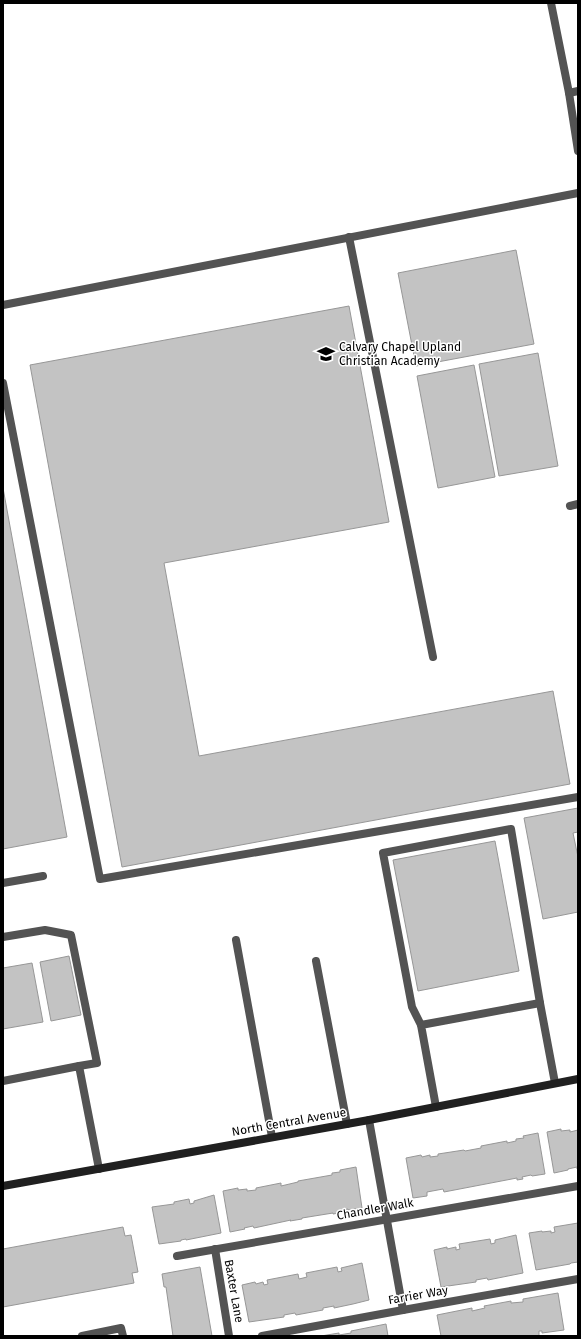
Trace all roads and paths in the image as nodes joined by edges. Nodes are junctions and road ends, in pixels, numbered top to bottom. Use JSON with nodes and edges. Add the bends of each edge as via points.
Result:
{"nodes":[{"id":1,"x":552,"y":3,"type":"edge"},
{"id":2,"x":578,"y":91,"type":"edge"},
{"id":3,"x":569,"y":93,"type":"junction"},
{"id":4,"x":578,"y":147,"type":"edge"},
{"id":5,"x":578,"y":193,"type":"edge"},
{"id":6,"x":349,"y":237,"type":"junction"},
{"id":7,"x":3,"y":305,"type":"edge"},
{"id":8,"x":3,"y":383,"type":"edge"},
{"id":9,"x":433,"y":657,"type":"dead end"},
{"id":10,"x":578,"y":796,"type":"edge"},
{"id":11,"x":43,"y":876,"type":"dead end"},
{"id":12,"x":3,"y":883,"type":"edge"},
{"id":13,"x":3,"y":937,"type":"edge"},
{"id":14,"x":236,"y":940,"type":"dead end"},
{"id":15,"x":316,"y":961,"type":"dead end"},
{"id":16,"x":540,"y":1003,"type":"junction"},
{"id":17,"x":421,"y":1025,"type":"junction"},
{"id":18,"x":79,"y":1066,"type":"junction"},
{"id":19,"x":578,"y":1079,"type":"edge"},
{"id":20,"x":3,"y":1081,"type":"edge"},
{"id":21,"x":555,"y":1083,"type":"junction"},
{"id":22,"x":436,"y":1107,"type":"junction"},
{"id":23,"x":369,"y":1120,"type":"junction"},
{"id":24,"x":347,"y":1124,"type":"junction"},
{"id":25,"x":272,"y":1137,"type":"junction"},
{"id":26,"x":99,"y":1169,"type":"junction"},
{"id":27,"x":3,"y":1186,"type":"edge"},
{"id":28,"x":578,"y":1186,"type":"edge"},
{"id":29,"x":386,"y":1220,"type":"junction"},
{"id":30,"x":214,"y":1249,"type":"junction"},
{"id":31,"x":176,"y":1256,"type":"dead end"},
{"id":32,"x":578,"y":1279,"type":"edge"},
{"id":33,"x":403,"y":1310,"type":"junction"},
{"id":34,"x":82,"y":1336,"type":"edge"},
{"id":35,"x":123,"y":1336,"type":"edge"},
{"id":36,"x":230,"y":1336,"type":"edge"},
{"id":37,"x":262,"y":1336,"type":"edge"}],
"edges":[{"from":1,"to":3,"type":"street"},
{"from":2,"to":3,"type":"street"},
{"from":3,"to":4,"type":"street"},
{"from":5,"to":6,"type":"street"},
{"from":6,"to":7,"type":"street"},
{"from":6,"to":9,"type":"street"},
{"from":8,"to":10,"type":"street","via":[[100,879]]},
{"from":11,"to":12,"type":"street"},
{"from":13,"to":18,"type":"street","via":[[45,930],[71,935],[97,1063]]},
{"from":14,"to":25,"type":"street"},
{"from":15,"to":24,"type":"street"},
{"from":16,"to":17,"type":"street"},
{"from":16,"to":17,"type":"street","via":[[511,829],[383,853],[412,1007]]},
{"from":16,"to":21,"type":"street"},
{"from":17,"to":22,"type":"street"},
{"from":18,"to":20,"type":"street"},
{"from":18,"to":26,"type":"street"},
{"from":19,"to":21,"type":"main road","name":"North Central Avenue"},
{"from":21,"to":22,"type":"main road","name":"North Central Avenue"},
{"from":22,"to":23,"type":"main road","name":"North Central Avenue"},
{"from":23,"to":24,"type":"main road","name":"North Central Avenue"},
{"from":23,"to":29,"type":"street"},
{"from":24,"to":25,"type":"main road","name":"North Central Avenue"},
{"from":25,"to":26,"type":"main road","name":"North Central Avenue"},
{"from":26,"to":27,"type":"main road","name":"North Central Avenue"},
{"from":28,"to":29,"type":"street","name":"Chandler Walk"},
{"from":29,"to":30,"type":"street","name":"Chandler Walk"},
{"from":29,"to":33,"type":"street"},
{"from":30,"to":31,"type":"street","name":"Chandler Walk"},
{"from":30,"to":36,"type":"street","name":"Baxter Lane"},
{"from":32,"to":33,"type":"street","name":"Farrier Way"},
{"from":33,"to":37,"type":"street","name":"Farrier Way"},
{"from":34,"to":35,"type":"street","via":[[122,1328]]}]}
